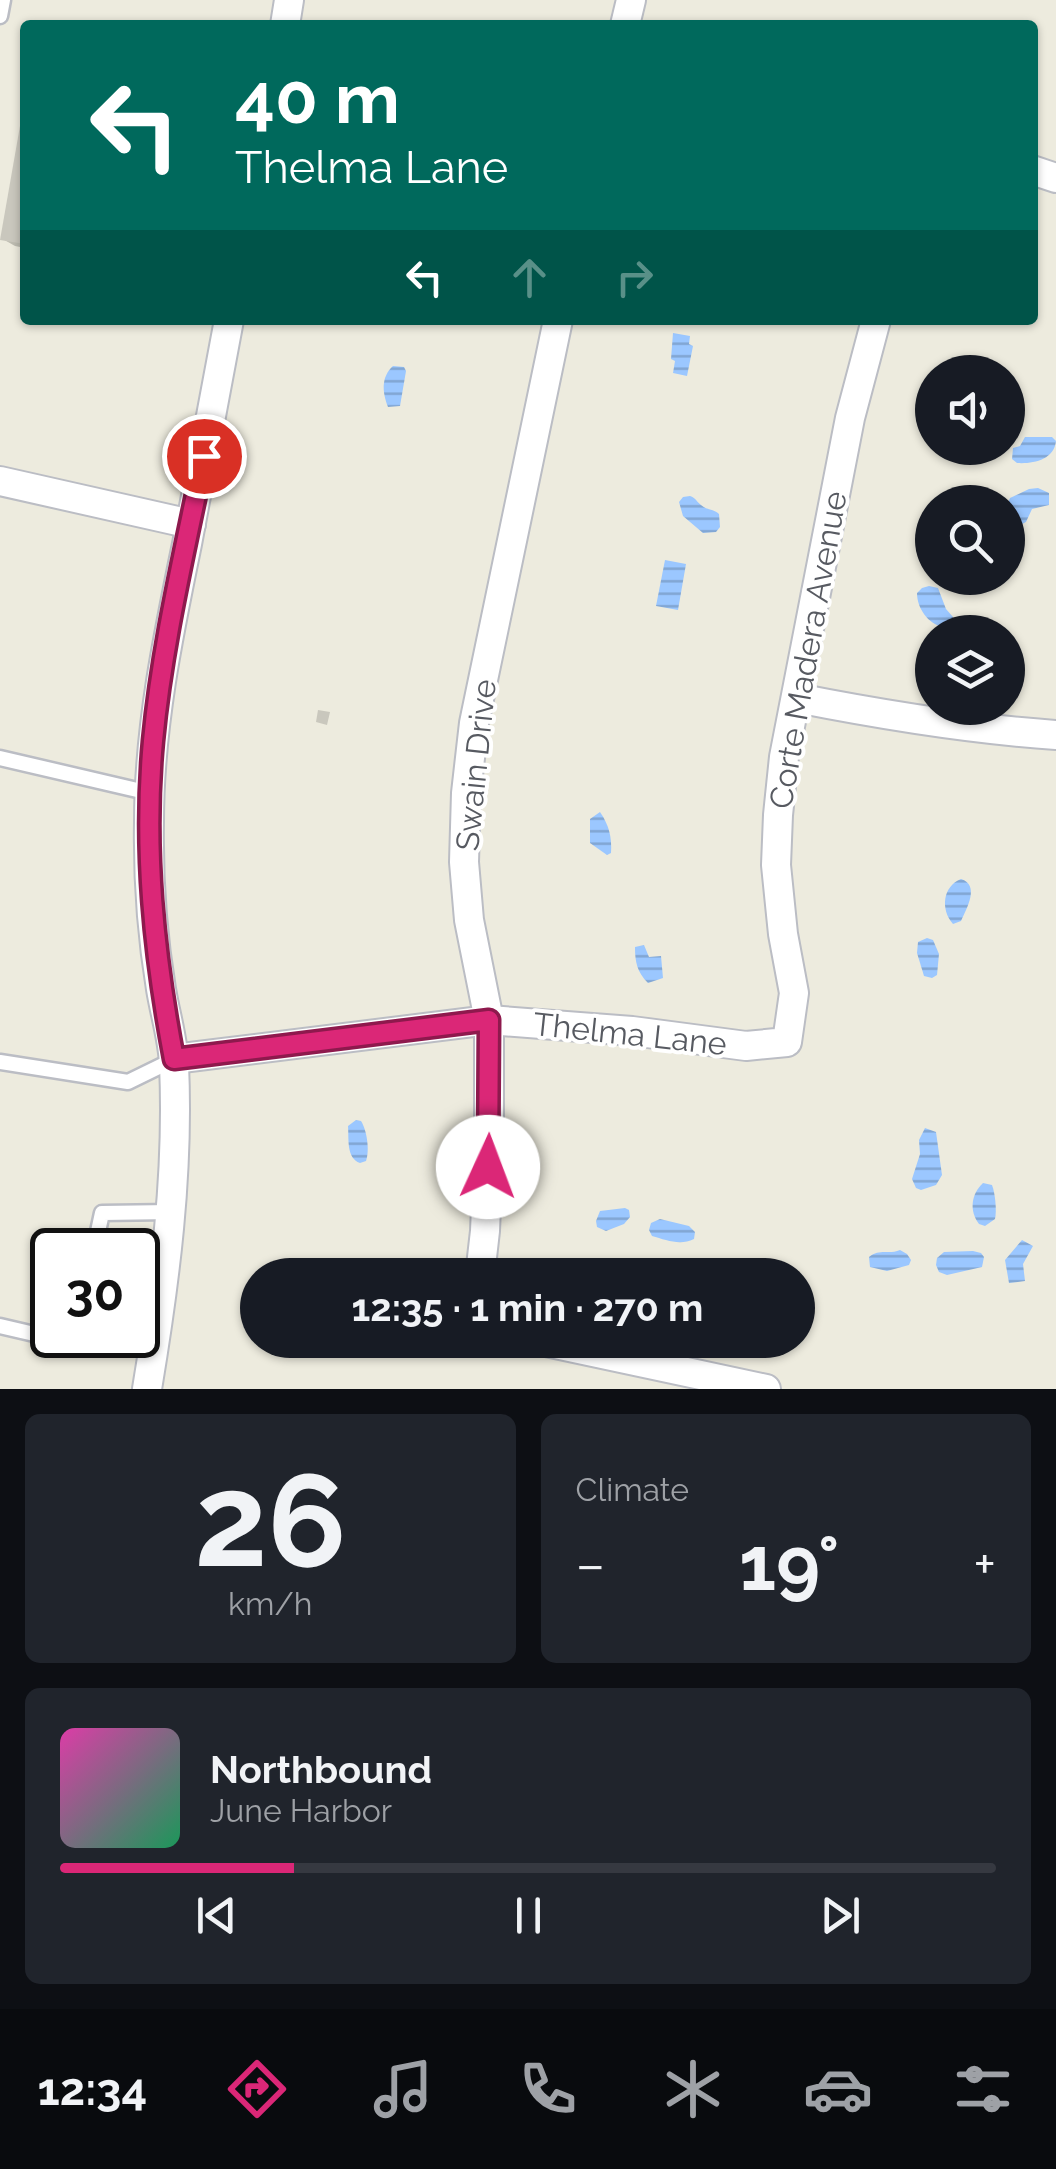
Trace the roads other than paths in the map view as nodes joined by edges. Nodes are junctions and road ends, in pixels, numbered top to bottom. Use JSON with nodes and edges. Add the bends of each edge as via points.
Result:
{"nodes":[{"id":1,"x":3,"y":0,"type":"edge"},
{"id":2,"x":0,"y":16,"type":"edge"},
{"id":3,"x":228,"y":325,"type":"edge"},
{"id":4,"x":557,"y":325,"type":"edge"},
{"id":5,"x":875,"y":325,"type":"edge"},
{"id":6,"x":0,"y":481,"type":"edge"},
{"id":7,"x":191,"y":524,"type":"junction"},
{"id":8,"x":796,"y":698,"type":"junction"},
{"id":9,"x":1056,"y":735,"type":"edge"},
{"id":10,"x":0,"y":758,"type":"edge"},
{"id":11,"x":150,"y":794,"type":"junction"},
{"id":12,"x":489,"y":1020,"type":"junction"},
{"id":13,"x":788,"y":1042,"type":"joint"},
{"id":14,"x":174,"y":1059,"type":"junction"},
{"id":15,"x":0,"y":1062,"type":"edge"},
{"id":16,"x":172,"y":1212,"type":"junction"},
{"id":17,"x":99,"y":1228,"type":"edge"},
{"id":18,"x":481,"y":1258,"type":"edge"},
{"id":19,"x":0,"y":1326,"type":"edge"},
{"id":20,"x":30,"y":1333,"type":"edge"},
{"id":21,"x":621,"y":1358,"type":"edge"},
{"id":22,"x":147,"y":1389,"type":"edge"},
{"id":23,"x":766,"y":1389,"type":"edge"}],
"edges":[{"from":1,"to":2,"type":"lane"},
{"from":3,"to":7,"type":"street"},
{"from":4,"to":12,"type":"street","name":"Swain Drive","via":[[474,723],[466,793],[469,920]]},
{"from":5,"to":8,"type":"street","name":"Corte Madera Avenue"},
{"from":6,"to":7,"type":"street"},
{"from":7,"to":11,"type":"street","via":[[163,665]]},
{"from":8,"to":9,"type":"street","via":[[897,718]]},
{"from":8,"to":13,"type":"street","name":"Corte Madera Avenue","via":[[784,756],[776,866],[794,993]]},
{"from":10,"to":11,"type":"lane"},
{"from":11,"to":14,"type":"street","via":[[151,908]]},
{"from":12,"to":13,"type":"street","name":"Thelma Lane","via":[[746,1046]]},
{"from":12,"to":14,"type":"street","name":"Thelma Lane"},
{"from":12,"to":18,"type":"street","name":"Swain Drive"},
{"from":14,"to":15,"type":"lane","via":[[128,1082]]},
{"from":14,"to":16,"type":"street"},
{"from":16,"to":17,"type":"lane","via":[[102,1212]]},
{"from":16,"to":22,"type":"street"},
{"from":19,"to":20,"type":"lane"},
{"from":21,"to":23,"type":"street"}]}
